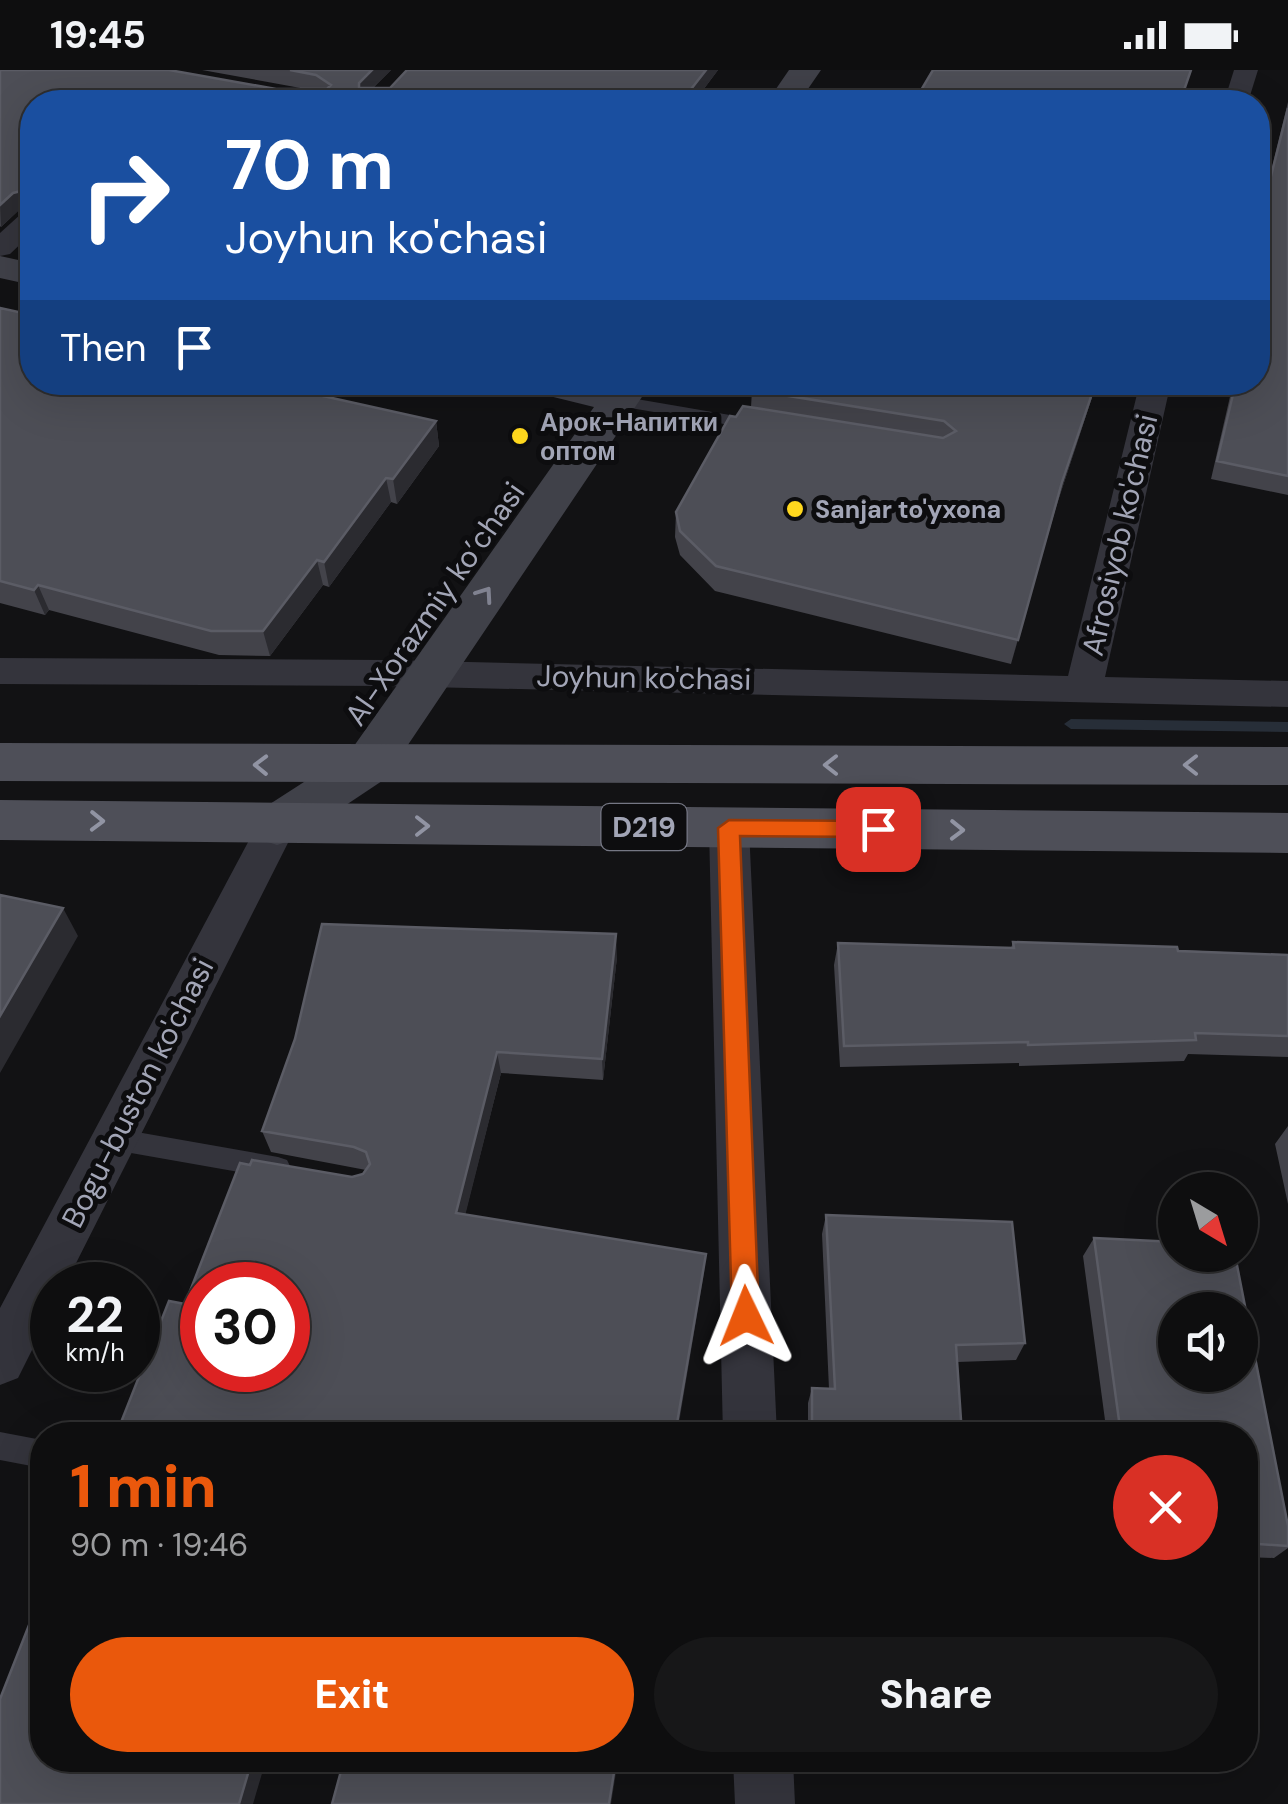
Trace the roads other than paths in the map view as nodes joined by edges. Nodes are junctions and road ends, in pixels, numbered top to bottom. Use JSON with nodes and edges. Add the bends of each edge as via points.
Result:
{"nodes":[{"id":1,"x":20,"y":230,"type":"edge"},
{"id":2,"x":0,"y":248,"type":"edge"},
{"id":3,"x":603,"y":395,"type":"edge"},
{"id":4,"x":630,"y":395,"type":"edge"},
{"id":5,"x":1153,"y":395,"type":"edge"},
{"id":6,"x":770,"y":426,"type":"edge"},
{"id":7,"x":0,"y":671,"type":"edge"},
{"id":8,"x":408,"y":673,"type":"junction"},
{"id":9,"x":1084,"y":688,"type":"junction"},
{"id":10,"x":1288,"y":694,"type":"edge"},
{"id":11,"x":0,"y":762,"type":"edge"},
{"id":12,"x":343,"y":766,"type":"junction"},
{"id":13,"x":1288,"y":766,"type":"edge"},
{"id":14,"x":0,"y":820,"type":"edge"},
{"id":15,"x":277,"y":825,"type":"junction"},
{"id":16,"x":729,"y":828,"type":"junction"},
{"id":17,"x":1288,"y":833,"type":"edge"},
{"id":18,"x":114,"y":1139,"type":"junction"},
{"id":19,"x":304,"y":1172,"type":"edge"},
{"id":20,"x":0,"y":1360,"type":"edge"},
{"id":21,"x":750,"y":1422,"type":"edge"},
{"id":22,"x":0,"y":1446,"type":"edge"},
{"id":23,"x":30,"y":1452,"type":"edge"},
{"id":24,"x":764,"y":1772,"type":"edge"},
{"id":25,"x":765,"y":1804,"type":"edge"}],
"edges":[{"from":1,"to":2,"type":"street"},
{"from":3,"to":8,"type":"main road","name":"Al-Xorazmiy ko’chasi"},
{"from":4,"to":6,"type":"lane"},
{"from":5,"to":9,"type":"street","name":"Afrosiyob ko'chasi"},
{"from":7,"to":8,"type":"street","name":"Joyhun ko'chasi"},
{"from":8,"to":9,"type":"street","name":"Joyhun ko'chasi"},
{"from":8,"to":12,"type":"main road","name":"Al-Xorazmiy ko’chasi"},
{"from":9,"to":10,"type":"street","name":"Joyhun ko'chasi"},
{"from":12,"to":11,"type":"main road","number":"D219","one_way":true},
{"from":13,"to":12,"type":"main road","number":"D219","one_way":true},
{"from":12,"to":15,"type":"main road"},
{"from":14,"to":15,"type":"main road","number":"D219","one_way":true},
{"from":15,"to":16,"type":"main road","number":"D219","one_way":true},
{"from":15,"to":18,"type":"street","name":"Bogu-buston ko'chasi"},
{"from":16,"to":17,"type":"main road","number":"D219","one_way":true},
{"from":16,"to":21,"type":"street"},
{"from":18,"to":19,"type":"lane"},
{"from":18,"to":20,"type":"street","name":"Bogu-buston ko'chasi"},
{"from":22,"to":23,"type":"lane"},
{"from":24,"to":25,"type":"street"}]}
